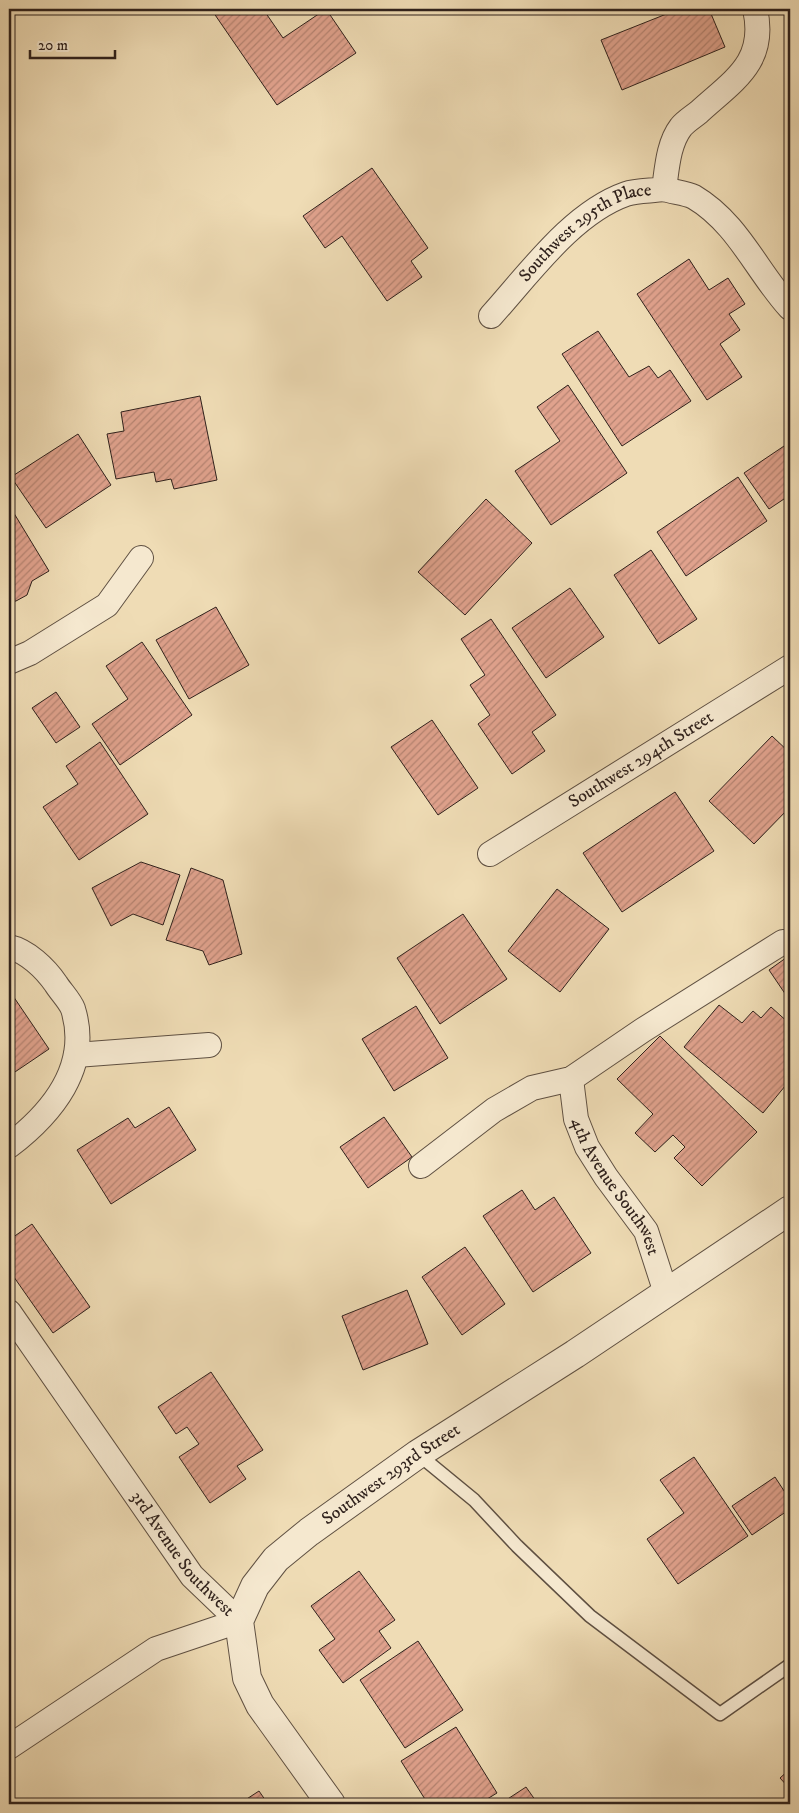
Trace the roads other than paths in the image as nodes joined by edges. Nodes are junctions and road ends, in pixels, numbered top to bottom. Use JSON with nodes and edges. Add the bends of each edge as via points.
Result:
{"nodes":[{"id":1,"x":755,"y":9,"type":"edge"},
{"id":2,"x":664,"y":189,"type":"junction"},
{"id":3,"x":790,"y":308,"type":"edge"},
{"id":4,"x":491,"y":316,"type":"dead end"},
{"id":5,"x":141,"y":558,"type":"dead end"},
{"id":6,"x":9,"y":662,"type":"edge"},
{"id":7,"x":790,"y":667,"type":"edge"},
{"id":8,"x":490,"y":854,"type":"dead end"},
{"id":9,"x":783,"y":942,"type":"dead end"},
{"id":10,"x":9,"y":946,"type":"edge"},
{"id":11,"x":209,"y":1045,"type":"dead end"},
{"id":12,"x":76,"y":1055,"type":"junction"},
{"id":13,"x":571,"y":1079,"type":"junction"},
{"id":14,"x":9,"y":1146,"type":"edge"},
{"id":15,"x":421,"y":1166,"type":"dead end"},
{"id":16,"x":790,"y":1210,"type":"edge"},
{"id":17,"x":666,"y":1293,"type":"junction"},
{"id":18,"x":9,"y":1312,"type":"edge"},
{"id":19,"x":418,"y":1454,"type":"junction"},
{"id":20,"x":239,"y":1621,"type":"junction"},
{"id":21,"x":790,"y":1665,"type":"edge"},
{"id":22,"x":9,"y":1747,"type":"edge"},
{"id":23,"x":331,"y":1804,"type":"edge"}],
"edges":[{"from":1,"to":2,"type":"street","name":"Southwest 295th Place","via":[[757,48],[742,72],[681,127],[669,153]]},
{"from":2,"to":3,"type":"street","via":[[692,196],[722,218],[776,294]]},
{"from":2,"to":4,"type":"street","name":"Southwest 295th Place","via":[[627,193],[596,208],[562,238]]},
{"from":5,"to":6,"type":"street","via":[[107,605]]},
{"from":7,"to":8,"type":"street","name":"Southwest 294th Street"},
{"from":9,"to":13,"type":"street"},
{"from":10,"to":12,"type":"street","via":[[20,949],[49,974],[73,1008],[77,1031]]},
{"from":11,"to":12,"type":"street"},
{"from":12,"to":14,"type":"street","via":[[54,1104],[29,1131]]},
{"from":13,"to":15,"type":"street","via":[[532,1088],[502,1105]]},
{"from":13,"to":17,"type":"street","name":"4th Avenue Southwest","via":[[576,1119],[587,1147],[646,1231]]},
{"from":16,"to":17,"type":"street","name":"Southwest 293rd Street"},
{"from":17,"to":19,"type":"street","name":"Southwest 293rd Street"},
{"from":18,"to":20,"type":"street","name":"3rd Avenue Southwest","via":[[192,1576]]},
{"from":19,"to":20,"type":"street","name":"Southwest 293rd Street","via":[[276,1559],[254,1586]]},
{"from":19,"to":21,"type":"lane","via":[[474,1500],[590,1616],[720,1714]]},
{"from":20,"to":22,"type":"street","via":[[156,1649]]},
{"from":20,"to":23,"type":"street","name":"3rd Avenue Southwest","via":[[247,1678],[260,1705]]}]}
